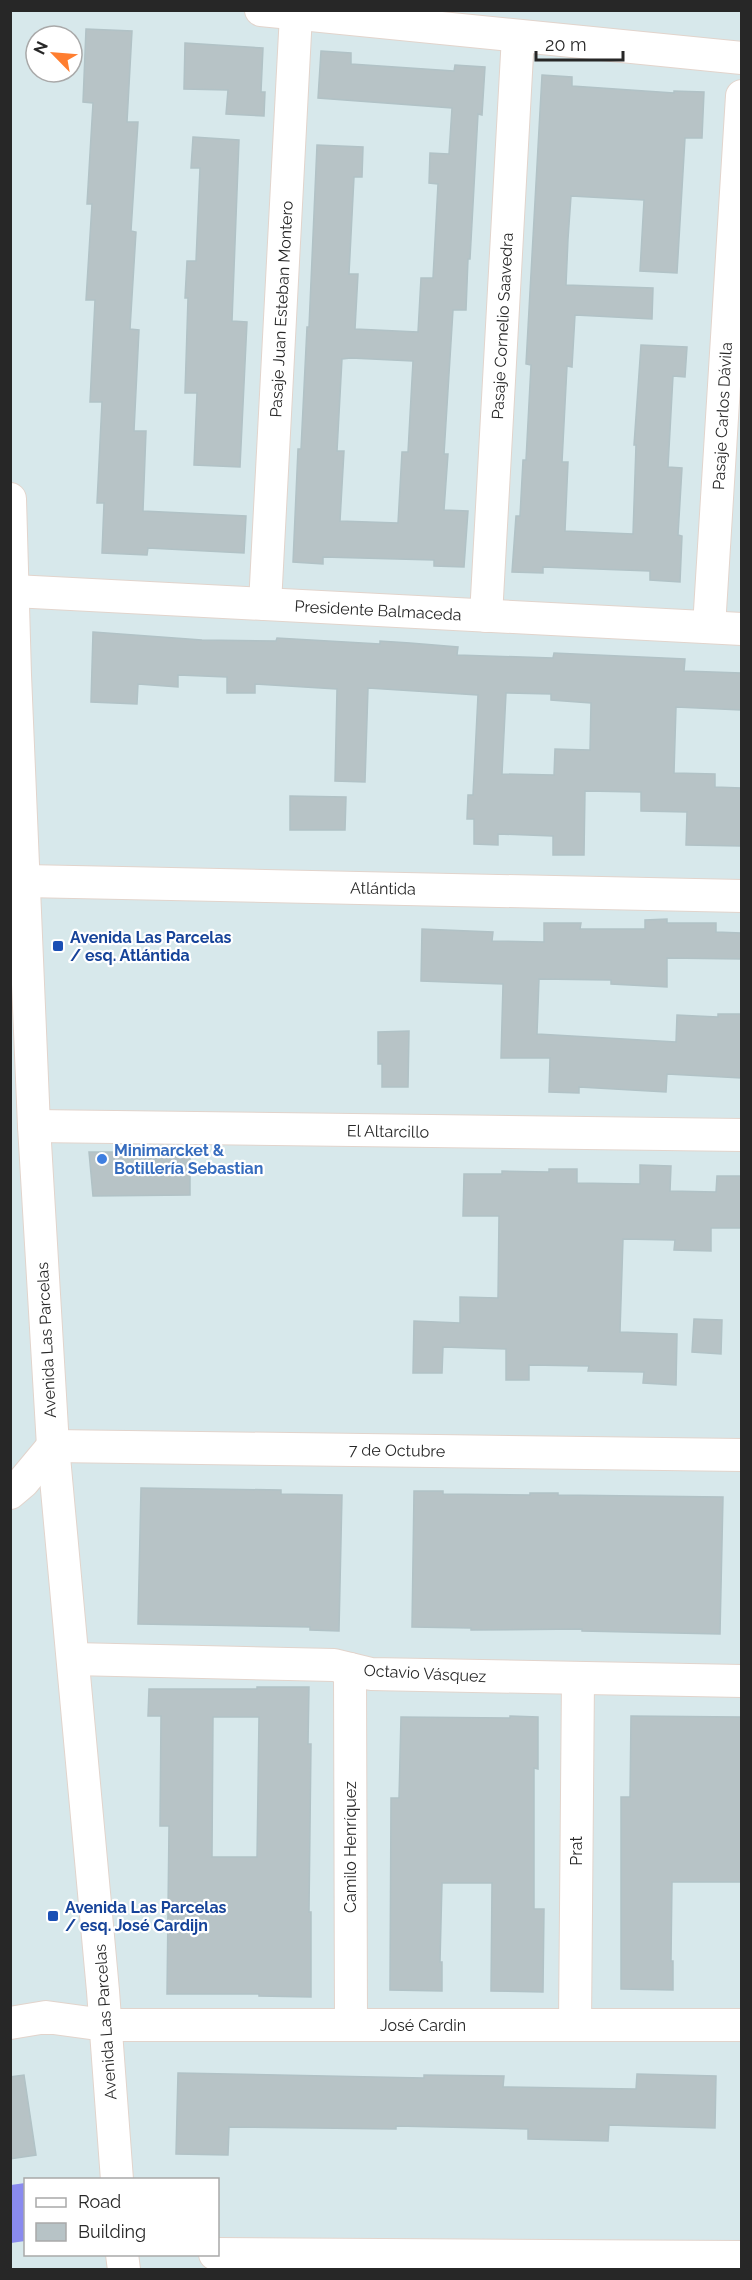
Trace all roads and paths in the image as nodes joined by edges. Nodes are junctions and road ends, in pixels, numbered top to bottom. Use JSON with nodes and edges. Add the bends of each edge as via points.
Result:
{"nodes":[{"id":1,"x":261,"y":10,"type":"edge"},
{"id":2,"x":296,"y":14,"type":"junction"},
{"id":3,"x":518,"y":36,"type":"junction"},
{"id":4,"x":741,"y":58,"type":"edge"},
{"id":5,"x":741,"y":96,"type":"edge"},
{"id":6,"x":10,"y":499,"type":"edge"},
{"id":7,"x":14,"y":591,"type":"junction"},
{"id":8,"x":265,"y":604,"type":"junction"},
{"id":9,"x":486,"y":616,"type":"junction"},
{"id":10,"x":709,"y":627,"type":"junction"},
{"id":11,"x":741,"y":629,"type":"edge"},
{"id":12,"x":13,"y":675,"type":"edge"},
{"id":13,"x":25,"y":881,"type":"junction"},
{"id":14,"x":741,"y":896,"type":"edge"},
{"id":15,"x":34,"y":1126,"type":"junction"},
{"id":16,"x":741,"y":1135,"type":"edge"},
{"id":17,"x":52,"y":1446,"type":"junction"},
{"id":18,"x":741,"y":1455,"type":"edge"},
{"id":19,"x":10,"y":1493,"type":"edge"},
{"id":20,"x":73,"y":1659,"type":"junction"},
{"id":21,"x":350,"y":1669,"type":"junction"},
{"id":22,"x":578,"y":1678,"type":"junction"},
{"id":23,"x":741,"y":1681,"type":"edge"},
{"id":24,"x":10,"y":2023,"type":"edge"},
{"id":25,"x":105,"y":2025,"type":"junction"},
{"id":26,"x":351,"y":2025,"type":"junction"},
{"id":27,"x":575,"y":2025,"type":"junction"},
{"id":28,"x":741,"y":2025,"type":"edge"},
{"id":29,"x":117,"y":2178,"type":"edge"},
{"id":30,"x":219,"y":2254,"type":"edge"},
{"id":31,"x":741,"y":2257,"type":"edge"}],
"edges":[{"from":1,"to":2,"type":"street"},
{"from":2,"to":3,"type":"street"},
{"from":2,"to":8,"type":"street","name":"Pasaje Juan Esteban Montero"},
{"from":3,"to":4,"type":"street"},
{"from":3,"to":9,"type":"street","name":"Pasaje Cornelio Saavedra"},
{"from":5,"to":10,"type":"street","name":"Pasaje Carlos Dávila"},
{"from":6,"to":7,"type":"street","name":"Avenida Las Parcelas"},
{"from":7,"to":8,"type":"street","name":"Presidente Balmaceda"},
{"from":7,"to":12,"type":"street","name":"Avenida Las Parcelas"},
{"from":8,"to":9,"type":"street","name":"Presidente Balmaceda"},
{"from":9,"to":10,"type":"street","name":"Presidente Balmaceda"},
{"from":10,"to":11,"type":"street","name":"Presidente Balmaceda"},
{"from":12,"to":13,"type":"street","name":"Avenida Las Parcelas"},
{"from":13,"to":14,"type":"street","name":"Atlántida"},
{"from":13,"to":15,"type":"street","name":"Avenida Las Parcelas"},
{"from":15,"to":16,"type":"street","name":"El Altarcillo"},
{"from":15,"to":17,"type":"street","name":"Avenida Las Parcelas"},
{"from":17,"to":18,"type":"street","name":"7 de Octubre"},
{"from":17,"to":19,"type":"street"},
{"from":17,"to":20,"type":"street","name":"Avenida Las Parcelas"},
{"from":20,"to":21,"type":"street","name":"Octavio Vásquez","via":[[334,1665]]},
{"from":20,"to":25,"type":"street","name":"Avenida Las Parcelas"},
{"from":21,"to":22,"type":"street","name":"Octavio Vásquez","via":[[371,1674]]},
{"from":21,"to":26,"type":"street","name":"Camilo Henríquez"},
{"from":22,"to":23,"type":"street","name":"Octavio Vásquez"},
{"from":22,"to":27,"type":"street","name":"Prat"},
{"from":24,"to":25,"type":"street","name":"José Cardin","via":[[46,2017]]},
{"from":25,"to":26,"type":"street","name":"José Cardin"},
{"from":25,"to":29,"type":"street","name":"Avenida Las Parcelas"},
{"from":26,"to":27,"type":"street","name":"José Cardin"},
{"from":27,"to":28,"type":"street","name":"José Cardin"},
{"from":30,"to":31,"type":"street"}]}
